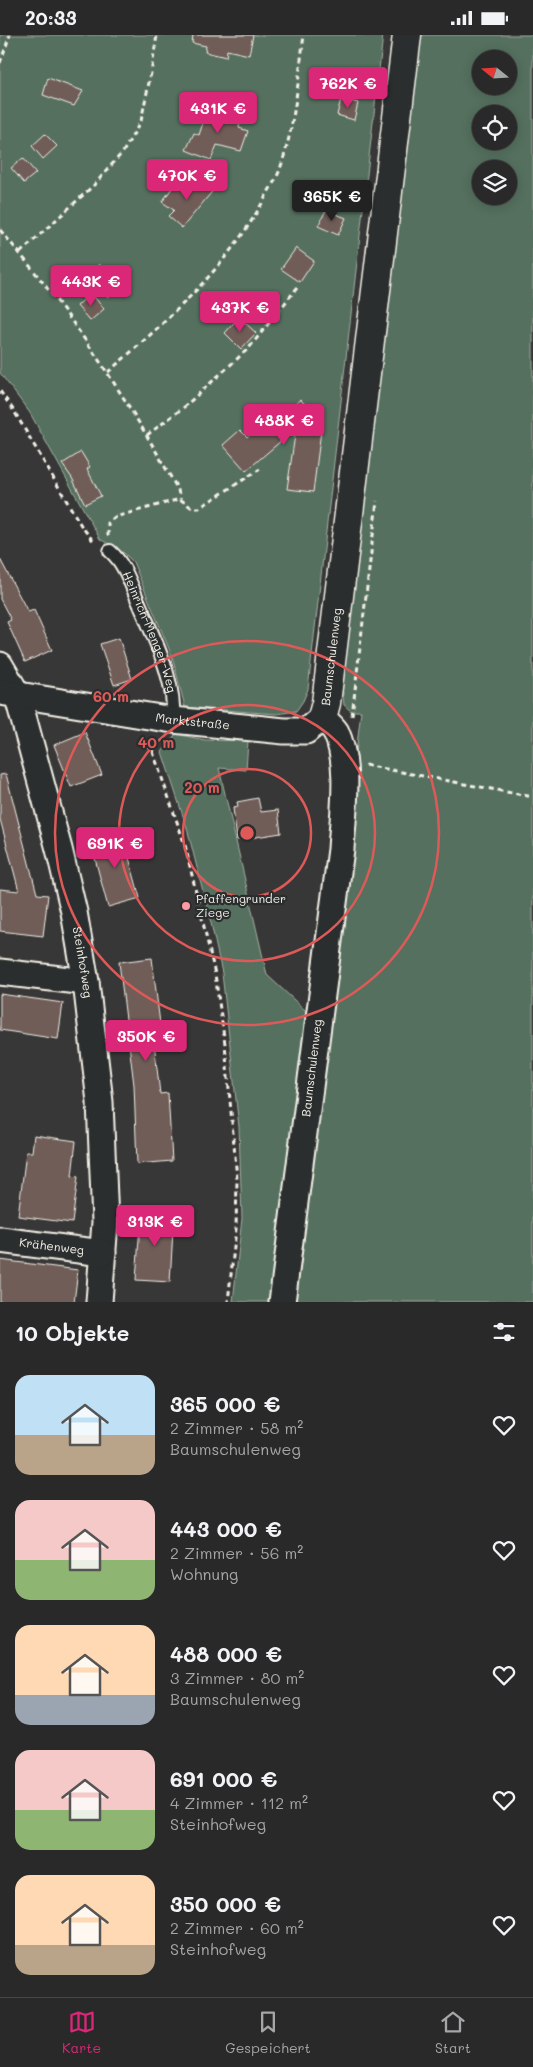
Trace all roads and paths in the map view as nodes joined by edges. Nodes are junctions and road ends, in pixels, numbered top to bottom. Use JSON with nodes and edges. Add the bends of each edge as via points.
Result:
{"nodes":[{"id":1,"x":10,"y":35,"type":"edge"},
{"id":2,"x":156,"y":35,"type":"edge"},
{"id":3,"x":304,"y":35,"type":"edge"},
{"id":4,"x":407,"y":35,"type":"edge"},
{"id":5,"x":0,"y":63,"type":"edge"},
{"id":6,"x":0,"y":230,"type":"edge"},
{"id":7,"x":20,"y":253,"type":"junction"},
{"id":8,"x":297,"y":288,"type":"dead end"},
{"id":9,"x":108,"y":372,"type":"junction"},
{"id":10,"x":0,"y":391,"type":"edge"},
{"id":11,"x":147,"y":435,"type":"junction"},
{"id":12,"x":260,"y":469,"type":"dead end"},
{"id":13,"x":378,"y":497,"type":"dead end"},
{"id":14,"x":180,"y":499,"type":"junction"},
{"id":15,"x":82,"y":527,"type":"dead end"},
{"id":16,"x":110,"y":551,"type":"joint"},
{"id":17,"x":0,"y":665,"type":"edge"},
{"id":18,"x":9,"y":693,"type":"edge"},
{"id":19,"x":322,"y":717,"type":"junction"},
{"id":20,"x":352,"y":718,"type":"dead end"},
{"id":21,"x":173,"y":720,"type":"junction"},
{"id":22,"x":153,"y":752,"type":"dead end"},
{"id":23,"x":342,"y":761,"type":"junction"},
{"id":24,"x":533,"y":797,"type":"edge"},
{"id":25,"x":0,"y":972,"type":"edge"},
{"id":26,"x":86,"y":982,"type":"junction"},
{"id":27,"x":0,"y":1240,"type":"edge"},
{"id":28,"x":103,"y":1253,"type":"junction"},
{"id":29,"x":99,"y":1302,"type":"edge"},
{"id":30,"x":228,"y":1302,"type":"edge"},
{"id":31,"x":282,"y":1302,"type":"edge"}],
"edges":[{"from":1,"to":5,"type":"path"},
{"from":2,"to":7,"type":"path","via":[[141,121],[123,152],[94,185]]},
{"from":3,"to":9,"type":"path","via":[[293,121],[280,170],[258,211],[204,281],[158,329]]},
{"from":4,"to":19,"type":"street","name":"Baumschulenweg"},
{"from":6,"to":7,"type":"path"},
{"from":7,"to":9,"type":"path"},
{"from":8,"to":11,"type":"path","via":[[249,348],[183,408]]},
{"from":9,"to":11,"type":"path"},
{"from":10,"to":15,"type":"path"},
{"from":11,"to":14,"type":"path"},
{"from":12,"to":14,"type":"path","via":[[199,508],[192,508]]},
{"from":13,"to":20,"type":"path"},
{"from":14,"to":16,"type":"path","via":[[115,517],[108,523]]},
{"from":16,"to":21,"type":"lane","name":"Heinrich-Menger-Weg","via":[[123,566],[162,657],[174,707]]},
{"from":17,"to":18,"type":"street","name":"Steinhofweg"},
{"from":18,"to":21,"type":"street","name":"Marktstraße"},
{"from":18,"to":26,"type":"street","name":"Steinhofweg","via":[[59,849]]},
{"from":19,"to":21,"type":"street","name":"Marktstraße","via":[[306,731],[297,732]]},
{"from":19,"to":23,"type":"street","name":"Baumschulenweg","via":[[336,731]]},
{"from":22,"to":30,"type":"path","via":[[185,845],[215,974],[237,1179],[236,1229]]},
{"from":23,"to":24,"type":"path"},
{"from":23,"to":31,"type":"street","name":"Baumschulenweg","via":[[345,781],[341,849]]},
{"from":25,"to":26,"type":"street"},
{"from":26,"to":28,"type":"street","name":"Steinhofweg","via":[[100,1102],[105,1222]]},
{"from":27,"to":28,"type":"street","name":"Krähenweg"},
{"from":28,"to":29,"type":"street","name":"Steinhofweg"}]}
